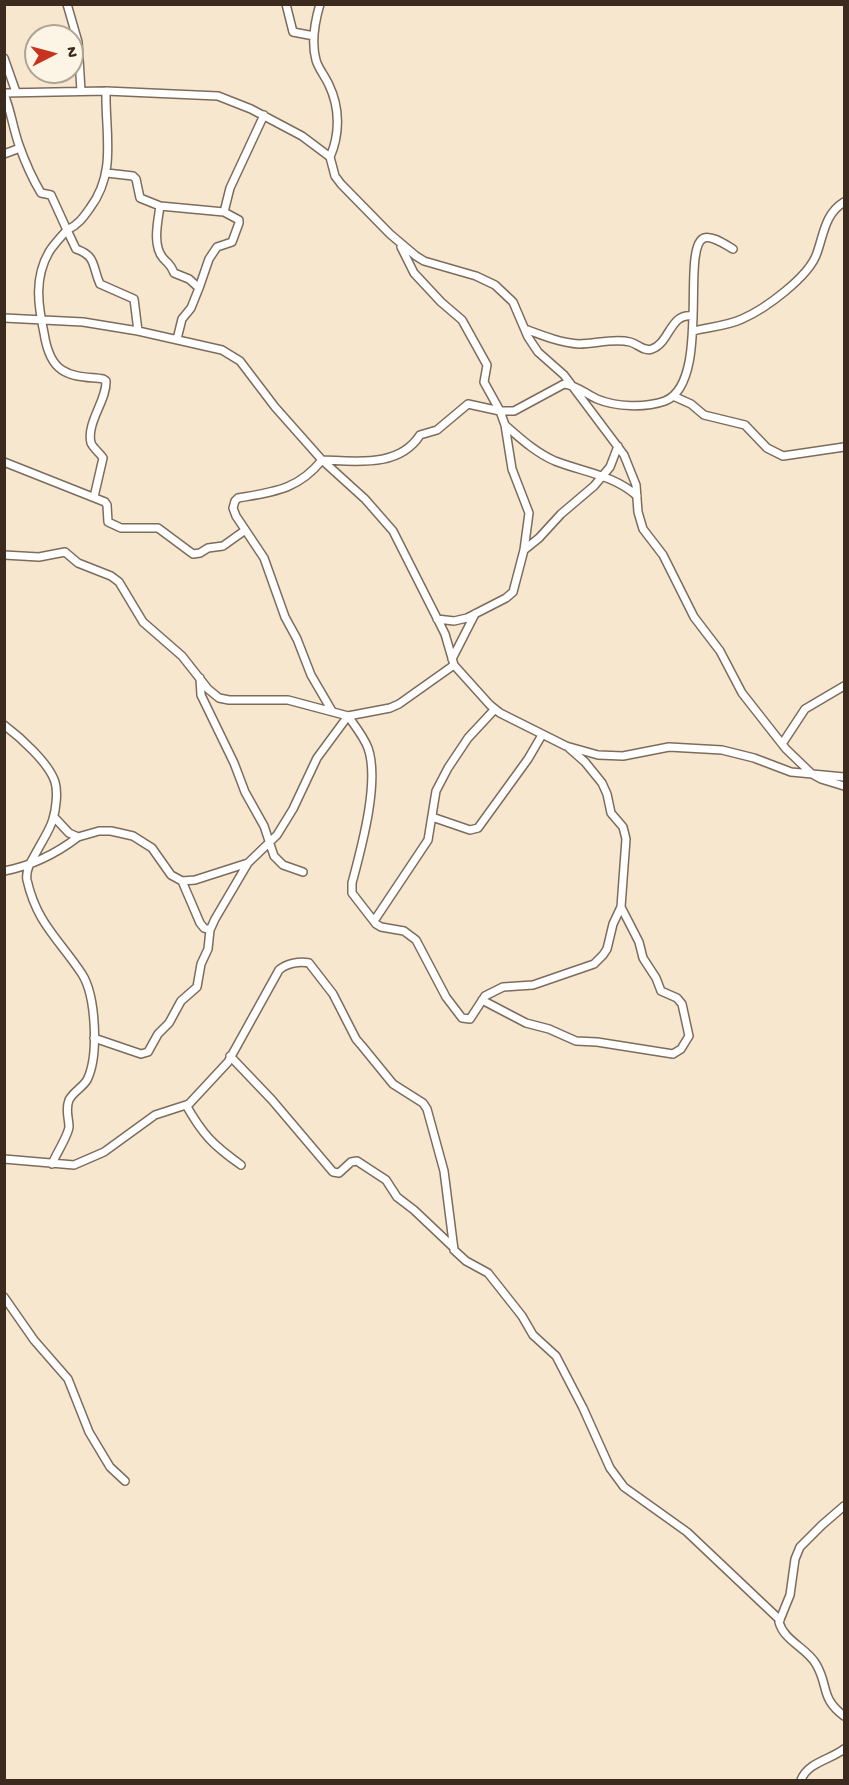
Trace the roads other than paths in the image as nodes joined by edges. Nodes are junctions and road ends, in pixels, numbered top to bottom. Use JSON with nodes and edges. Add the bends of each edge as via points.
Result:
{"nodes":[{"id":1,"x":68,"y":4,"type":"edge"},
{"id":2,"x":286,"y":4,"type":"edge"},
{"id":3,"x":320,"y":4,"type":"edge"},
{"id":4,"x":314,"y":36,"type":"junction"},
{"id":5,"x":4,"y":58,"type":"edge"},
{"id":6,"x":81,"y":91,"type":"junction"},
{"id":7,"x":106,"y":91,"type":"junction"},
{"id":8,"x":16,"y":92,"type":"junction"},
{"id":9,"x":4,"y":94,"type":"edge"},
{"id":10,"x":264,"y":115,"type":"junction"},
{"id":11,"x":20,"y":148,"type":"junction"},
{"id":12,"x":4,"y":154,"type":"edge"},
{"id":13,"x":330,"y":157,"type":"junction"},
{"id":14,"x":106,"y":173,"type":"junction"},
{"id":15,"x":844,"y":202,"type":"edge"},
{"id":16,"x":160,"y":206,"type":"junction"},
{"id":17,"x":224,"y":212,"type":"junction"},
{"id":18,"x":67,"y":230,"type":"junction"},
{"id":19,"x":399,"y":242,"type":"junction"},
{"id":20,"x":733,"y":249,"type":"dead end"},
{"id":21,"x":199,"y":288,"type":"junction"},
{"id":22,"x":693,"y":316,"type":"junction"},
{"id":23,"x":4,"y":318,"type":"edge"},
{"id":24,"x":41,"y":319,"type":"junction"},
{"id":25,"x":525,"y":329,"type":"junction"},
{"id":26,"x":693,"y":331,"type":"junction"},
{"id":27,"x":138,"y":332,"type":"junction"},
{"id":28,"x":177,"y":339,"type":"junction"},
{"id":29,"x":572,"y":385,"type":"junction"},
{"id":30,"x":673,"y":396,"type":"junction"},
{"id":31,"x":500,"y":411,"type":"junction"},
{"id":32,"x":505,"y":425,"type":"junction"},
{"id":33,"x":618,"y":446,"type":"junction"},
{"id":34,"x":844,"y":447,"type":"edge"},
{"id":35,"x":322,"y":460,"type":"junction"},
{"id":36,"x":4,"y":462,"type":"edge"},
{"id":37,"x":602,"y":476,"type":"junction"},
{"id":38,"x":638,"y":496,"type":"junction"},
{"id":39,"x":94,"y":497,"type":"junction"},
{"id":40,"x":244,"y":531,"type":"junction"},
{"id":41,"x":524,"y":550,"type":"junction"},
{"id":42,"x":4,"y":555,"type":"edge"},
{"id":43,"x":475,"y":614,"type":"junction"},
{"id":44,"x":437,"y":619,"type":"junction"},
{"id":45,"x":453,"y":662,"type":"junction"},
{"id":46,"x":200,"y":678,"type":"junction"},
{"id":47,"x":844,"y":686,"type":"edge"},
{"id":48,"x":495,"y":709,"type":"junction"},
{"id":49,"x":332,"y":711,"type":"junction"},
{"id":50,"x":348,"y":717,"type":"junction"},
{"id":51,"x":4,"y":725,"type":"edge"},
{"id":52,"x":542,"y":735,"type":"junction"},
{"id":53,"x":782,"y":744,"type":"junction"},
{"id":54,"x":566,"y":746,"type":"junction"},
{"id":55,"x":812,"y":774,"type":"junction"},
{"id":56,"x":844,"y":777,"type":"edge"},
{"id":57,"x":844,"y":786,"type":"edge"},
{"id":58,"x":54,"y":817,"type":"junction"},
{"id":59,"x":432,"y":817,"type":"junction"},
{"id":60,"x":78,"y":837,"type":"junction"},
{"id":61,"x":269,"y":843,"type":"junction"},
{"id":62,"x":31,"y":863,"type":"junction"},
{"id":63,"x":248,"y":863,"type":"junction"},
{"id":64,"x":4,"y":872,"type":"edge"},
{"id":65,"x":303,"y":872,"type":"dead end"},
{"id":66,"x":182,"y":881,"type":"junction"},
{"id":67,"x":621,"y":908,"type":"junction"},
{"id":68,"x":374,"y":921,"type":"junction"},
{"id":69,"x":210,"y":930,"type":"junction"},
{"id":70,"x":482,"y":1000,"type":"junction"},
{"id":71,"x":94,"y":1038,"type":"junction"},
{"id":72,"x":230,"y":1056,"type":"junction"},
{"id":73,"x":186,"y":1105,"type":"junction"},
{"id":74,"x":4,"y":1159,"type":"edge"},
{"id":75,"x":52,"y":1164,"type":"junction"},
{"id":76,"x":241,"y":1165,"type":"dead end"},
{"id":77,"x":452,"y":1246,"type":"junction"},
{"id":78,"x":5,"y":1300,"type":"edge"},
{"id":79,"x":126,"y":1481,"type":"dead end"},
{"id":80,"x":844,"y":1506,"type":"edge"},
{"id":81,"x":780,"y":1620,"type":"junction"},
{"id":82,"x":844,"y":1716,"type":"edge"},
{"id":83,"x":844,"y":1749,"type":"edge"},
{"id":84,"x":801,"y":1780,"type":"edge"}],
"edges":[{"from":1,"to":6,"type":"street","via":[[78,42]]},
{"from":2,"to":4,"type":"street","via":[[293,32]]},
{"from":3,"to":4,"type":"street"},
{"from":4,"to":13,"type":"street","via":[[317,62],[338,115],[336,142]]},
{"from":5,"to":8,"type":"street"},
{"from":6,"to":7,"type":"street"},
{"from":6,"to":8,"type":"street"},
{"from":7,"to":10,"type":"street","via":[[218,96]]},
{"from":7,"to":14,"type":"street"},
{"from":8,"to":9,"type":"street"},
{"from":9,"to":11,"type":"street"},
{"from":10,"to":13,"type":"street"},
{"from":10,"to":17,"type":"street","via":[[230,188]]},
{"from":11,"to":12,"type":"street"},
{"from":11,"to":18,"type":"street","via":[[41,194],[51,195]]},
{"from":13,"to":19,"type":"street","via":[[341,184]]},
{"from":14,"to":16,"type":"street","via":[[133,176],[140,198]]},
{"from":14,"to":18,"type":"street","via":[[100,195],[79,224]]},
{"from":15,"to":26,"type":"street","via":[[828,219],[817,253],[799,281],[742,320]]},
{"from":16,"to":17,"type":"street"},
{"from":16,"to":21,"type":"street","via":[[157,239],[162,257],[171,263],[174,273]]},
{"from":17,"to":21,"type":"street","via":[[239,223],[232,242],[217,247],[209,259]]},
{"from":18,"to":24,"type":"street","via":[[49,252],[39,281]]},
{"from":18,"to":27,"type":"street","via":[[76,249],[92,259],[99,282],[134,298]]},
{"from":19,"to":25,"type":"street","via":[[424,261],[495,285],[513,302]]},
{"from":19,"to":31,"type":"street","via":[[414,273],[467,328],[487,365],[484,382]]},
{"from":20,"to":22,"type":"street","via":[[711,238],[700,240],[694,271]]},
{"from":21,"to":28,"type":"street","via":[[182,319]]},
{"from":22,"to":25,"type":"street","via":[[681,317],[651,350],[628,342],[571,343]]},
{"from":22,"to":26,"type":"street"},
{"from":23,"to":24,"type":"street"},
{"from":24,"to":27,"type":"street"},
{"from":24,"to":39,"type":"street","via":[[48,349],[60,369],[106,381],[106,392],[94,416],[91,440],[103,458]]},
{"from":25,"to":29,"type":"street","via":[[543,358]]},
{"from":26,"to":30,"type":"street","via":[[685,376]]},
{"from":27,"to":28,"type":"street"},
{"from":28,"to":35,"type":"street","via":[[222,350],[240,361]]},
{"from":29,"to":30,"type":"street","via":[[614,403],[645,405]]},
{"from":29,"to":31,"type":"street","via":[[560,385],[520,409]]},
{"from":29,"to":33,"type":"street"},
{"from":30,"to":34,"type":"street","via":[[704,415],[745,425],[767,448],[783,456]]},
{"from":31,"to":32,"type":"street"},
{"from":31,"to":35,"type":"street","via":[[468,404],[437,430],[420,435],[415,444],[392,457],[377,461]]},
{"from":32,"to":37,"type":"street","via":[[554,461]]},
{"from":32,"to":41,"type":"street","via":[[513,469],[529,513]]},
{"from":33,"to":37,"type":"street"},
{"from":33,"to":38,"type":"street"},
{"from":35,"to":40,"type":"street","via":[[303,480],[288,487],[238,498],[233,508]]},
{"from":35,"to":44,"type":"street","via":[[393,531]]},
{"from":36,"to":39,"type":"street"},
{"from":37,"to":38,"type":"street"},
{"from":37,"to":41,"type":"street"},
{"from":38,"to":53,"type":"street","via":[[643,529],[663,555],[694,617],[720,651],[742,693]]},
{"from":39,"to":40,"type":"street","via":[[107,505],[108,522],[121,528],[158,528],[192,554],[223,546]]},
{"from":40,"to":49,"type":"street","via":[[264,558],[285,617]]},
{"from":41,"to":43,"type":"street","via":[[513,592]]},
{"from":42,"to":46,"type":"street","via":[[39,557],[65,552],[78,563],[114,577],[143,622],[182,656]]},
{"from":43,"to":44,"type":"street","via":[[461,620]]},
{"from":43,"to":45,"type":"street"},
{"from":44,"to":45,"type":"street"},
{"from":45,"to":48,"type":"street"},
{"from":45,"to":50,"type":"street","via":[[399,704]]},
{"from":46,"to":49,"type":"street","via":[[224,700],[288,700]]},
{"from":46,"to":61,"type":"street","via":[[201,695]]},
{"from":47,"to":53,"type":"street","via":[[805,709]]},
{"from":48,"to":52,"type":"street"},
{"from":48,"to":59,"type":"street","via":[[468,738],[448,768],[436,791]]},
{"from":49,"to":50,"type":"street"},
{"from":50,"to":61,"type":"street","via":[[317,758],[284,825]]},
{"from":50,"to":68,"type":"street","via":[[368,747],[372,776],[351,893]]},
{"from":51,"to":58,"type":"street","via":[[21,738],[54,780]]},
{"from":52,"to":54,"type":"street"},
{"from":52,"to":59,"type":"street","via":[[478,828],[470,830]]},
{"from":53,"to":55,"type":"street"},
{"from":54,"to":55,"type":"street","via":[[603,756],[669,747],[722,750],[791,772]]},
{"from":54,"to":67,"type":"street","via":[[602,783],[611,813],[623,827],[626,839]]},
{"from":55,"to":56,"type":"street"},
{"from":55,"to":57,"type":"street"},
{"from":58,"to":60,"type":"street"},
{"from":58,"to":62,"type":"street"},
{"from":59,"to":68,"type":"street","via":[[428,840]]},
{"from":60,"to":62,"type":"street"},
{"from":60,"to":66,"type":"street","via":[[99,831],[133,836],[152,848],[171,875]]},
{"from":61,"to":63,"type":"street"},
{"from":61,"to":65,"type":"street","via":[[280,863]]},
{"from":62,"to":64,"type":"street"},
{"from":62,"to":71,"type":"street","via":[[27,880],[41,919],[89,989]]},
{"from":63,"to":66,"type":"street"},
{"from":63,"to":69,"type":"street"},
{"from":66,"to":69,"type":"street","via":[[200,923]]},
{"from":67,"to":70,"type":"street","via":[[607,949],[594,964],[533,985],[503,987]]},
{"from":67,"to":70,"type":"street","via":[[661,991],[682,1004],[689,1035],[677,1053],[576,1041],[526,1023]]},
{"from":68,"to":70,"type":"street","via":[[381,927],[404,931],[416,940],[446,997],[462,1018],[470,1019]]},
{"from":69,"to":71,"type":"street","via":[[197,987],[180,1003],[148,1052],[128,1051]]},
{"from":71,"to":75,"type":"street","via":[[88,1078],[70,1100],[69,1129]]},
{"from":72,"to":73,"type":"street","via":[[219,1073]]},
{"from":72,"to":77,"type":"street","via":[[333,1172],[339,1173],[357,1161],[386,1180],[397,1197]]},
{"from":72,"to":77,"type":"street","via":[[279,970],[309,963],[333,994],[356,1039],[390,1081],[427,1109],[444,1172]]},
{"from":73,"to":75,"type":"street","via":[[155,1115],[86,1161]]},
{"from":73,"to":76,"type":"street","via":[[206,1137]]},
{"from":74,"to":75,"type":"street"},
{"from":77,"to":81,"type":"street","via":[[466,1261],[488,1273],[533,1335],[556,1356],[610,1468],[624,1487],[687,1532]]},
{"from":78,"to":79,"type":"street","via":[[68,1379],[94,1441],[110,1467]]},
{"from":80,"to":81,"type":"street","via":[[800,1547],[790,1595]]},
{"from":81,"to":82,"type":"street","via":[[784,1634],[818,1665],[828,1700]]},
{"from":83,"to":84,"type":"street","via":[[812,1766]]}]}
